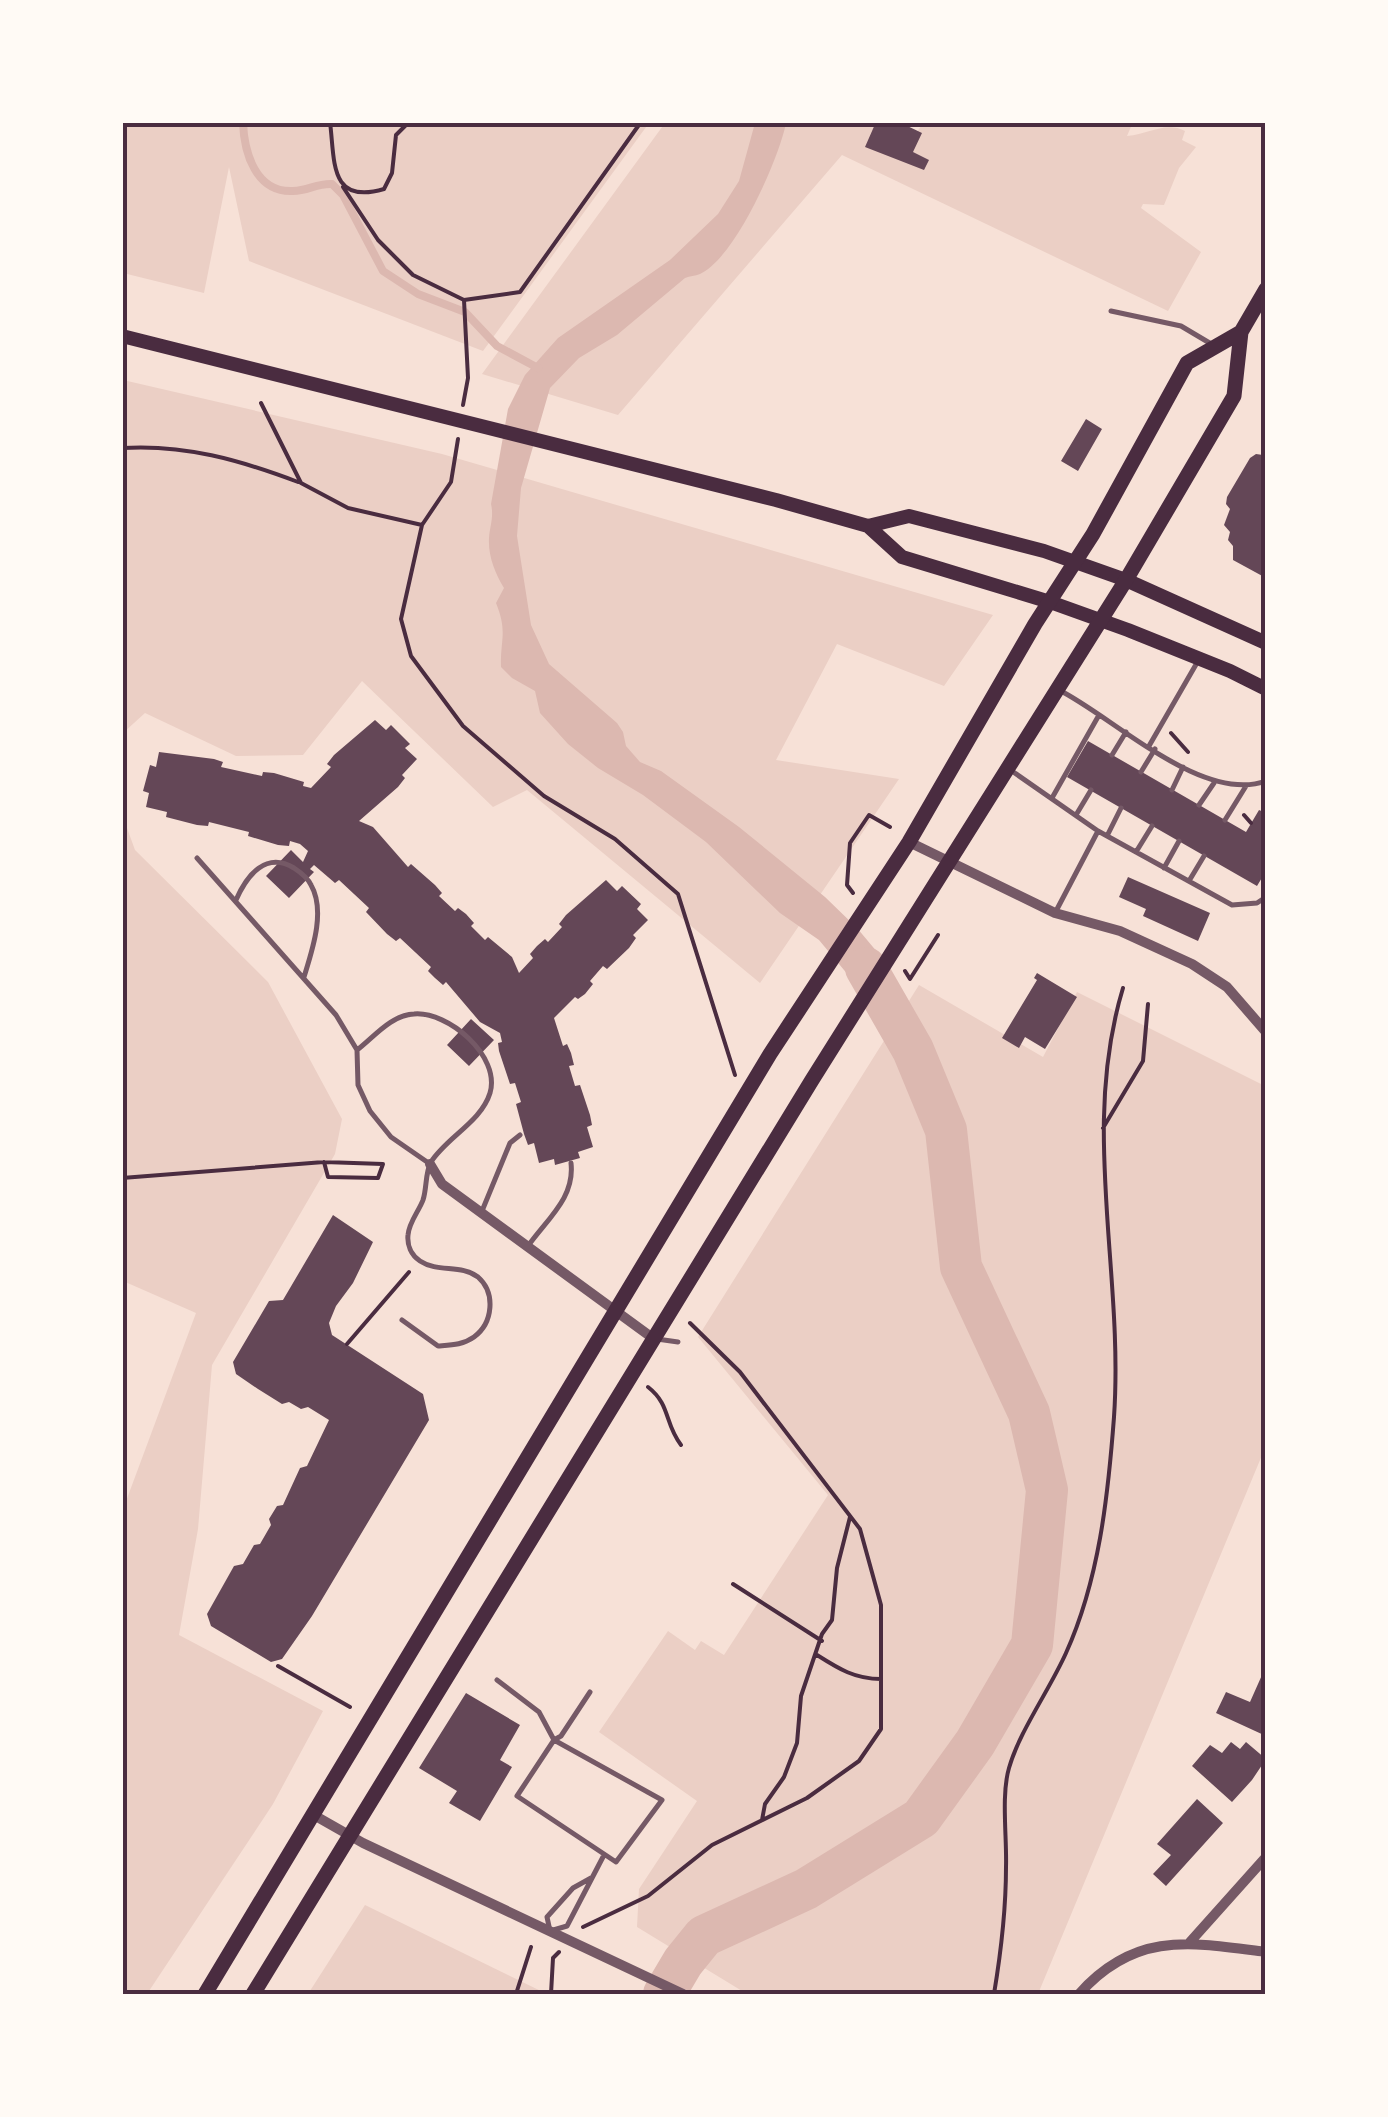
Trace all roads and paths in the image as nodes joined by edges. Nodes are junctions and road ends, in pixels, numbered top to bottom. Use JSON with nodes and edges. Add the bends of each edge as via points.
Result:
{"nodes":[{"id":1,"x":330,"y":122,"type":"edge"},
{"id":2,"x":410,"y":122,"type":"edge"},
{"id":3,"x":641,"y":122,"type":"edge"},
{"id":4,"x":343,"y":187,"type":"junction"},
{"id":5,"x":1266,"y":289,"type":"edge"},
{"id":6,"x":464,"y":300,"type":"junction"},
{"id":7,"x":1111,"y":311,"type":"dead end"},
{"id":8,"x":1241,"y":332,"type":"junction"},
{"id":9,"x":122,"y":336,"type":"edge"},
{"id":10,"x":1216,"y":346,"type":"junction"},
{"id":11,"x":262,"y":403,"type":"dead end"},
{"id":12,"x":462,"y":413,"type":"dead end"},
{"id":13,"x":460,"y":430,"type":"dead end"},
{"id":14,"x":122,"y":448,"type":"edge"},
{"id":15,"x":301,"y":483,"type":"junction"},
{"id":16,"x":422,"y":525,"type":"junction"},
{"id":17,"x":868,"y":526,"type":"junction"},
{"id":18,"x":1076,"y":561,"type":"junction"},
{"id":19,"x":1126,"y":580,"type":"junction"},
{"id":20,"x":1050,"y":602,"type":"junction"},
{"id":21,"x":1101,"y":620,"type":"junction"},
{"id":22,"x":1266,"y":643,"type":"edge"},
{"id":23,"x":1200,"y":659,"type":"junction"},
{"id":24,"x":1056,"y":688,"type":"junction"},
{"id":25,"x":1266,"y":689,"type":"edge"},
{"id":26,"x":1099,"y":715,"type":"junction"},
{"id":27,"x":1126,"y":732,"type":"junction"},
{"id":28,"x":1152,"y":748,"type":"junction"},
{"id":29,"x":1112,"y":755,"type":"dead end"},
{"id":30,"x":1183,"y":766,"type":"junction"},
{"id":31,"x":1010,"y":769,"type":"junction"},
{"id":32,"x":1141,"y":772,"type":"dead end"},
{"id":33,"x":1266,"y":781,"type":"edge"},
{"id":34,"x":1214,"y":782,"type":"junction"},
{"id":35,"x":1246,"y":786,"type":"junction"},
{"id":36,"x":1090,"y":790,"type":"dead end"},
{"id":37,"x":1172,"y":790,"type":"dead end"},
{"id":38,"x":1052,"y":798,"type":"junction"},
{"id":39,"x":1199,"y":805,"type":"dead end"},
{"id":40,"x":1121,"y":808,"type":"dead end"},
{"id":41,"x":1076,"y":815,"type":"junction"},
{"id":42,"x":1225,"y":820,"type":"dead end"},
{"id":43,"x":1152,"y":826,"type":"dead end"},
{"id":44,"x":890,"y":827,"type":"dead end"},
{"id":45,"x":1098,"y":831,"type":"junction"},
{"id":46,"x":1107,"y":836,"type":"junction"},
{"id":47,"x":908,"y":842,"type":"junction"},
{"id":48,"x":1179,"y":842,"type":"dead end"},
{"id":49,"x":1136,"y":852,"type":"junction"},
{"id":50,"x":1204,"y":856,"type":"dead end"},
{"id":51,"x":197,"y":858,"type":"dead end"},
{"id":52,"x":950,"y":863,"type":"junction"},
{"id":53,"x":1164,"y":868,"type":"junction"},
{"id":54,"x":1189,"y":881,"type":"junction"},
{"id":55,"x":1266,"y":897,"type":"edge"},
{"id":56,"x":236,"y":900,"type":"junction"},
{"id":57,"x":862,"y":903,"type":"junction"},
{"id":58,"x":1055,"y":913,"type":"junction"},
{"id":59,"x":938,"y":935,"type":"dead end"},
{"id":60,"x":902,"y":966,"type":"dead end"},
{"id":61,"x":304,"y":977,"type":"junction"},
{"id":62,"x":1123,"y":988,"type":"dead end"},
{"id":63,"x":1148,"y":1004,"type":"dead end"},
{"id":64,"x":1266,"y":1032,"type":"edge"},
{"id":65,"x":357,"y":1050,"type":"junction"},
{"id":66,"x":736,"y":1078,"type":"dead end"},
{"id":67,"x":1101,"y":1130,"type":"junction"},
{"id":68,"x":520,"y":1134,"type":"dead end"},
{"id":69,"x":324,"y":1162,"type":"junction"},
{"id":70,"x":571,"y":1163,"type":"dead end"},
{"id":71,"x":430,"y":1164,"type":"junction"},
{"id":72,"x":122,"y":1178,"type":"edge"},
{"id":73,"x":481,"y":1212,"type":"junction"},
{"id":74,"x":528,"y":1246,"type":"junction"},
{"id":75,"x":417,"y":1259,"type":"junction"},
{"id":76,"x":616,"y":1309,"type":"junction"},
{"id":77,"x":402,"y":1320,"type":"dead end"},
{"id":78,"x":690,"y":1323,"type":"dead end"},
{"id":79,"x":654,"y":1338,"type":"junction"},
{"id":80,"x":678,"y":1342,"type":"dead end"},
{"id":81,"x":347,"y":1344,"type":"dead end"},
{"id":82,"x":648,"y":1387,"type":"dead end"},
{"id":83,"x":681,"y":1445,"type":"dead end"},
{"id":84,"x":850,"y":1516,"type":"junction"},
{"id":85,"x":734,"y":1584,"type":"dead end"},
{"id":86,"x":822,"y":1641,"type":"junction"},
{"id":87,"x":816,"y":1655,"type":"junction"},
{"id":88,"x":278,"y":1666,"type":"dead end"},
{"id":89,"x":881,"y":1679,"type":"junction"},
{"id":90,"x":496,"y":1680,"type":"dead end"},
{"id":91,"x":590,"y":1692,"type":"dead end"},
{"id":92,"x":350,"y":1706,"type":"dead end"},
{"id":93,"x":554,"y":1740,"type":"junction"},
{"id":94,"x":312,"y":1814,"type":"junction"},
{"id":95,"x":762,"y":1820,"type":"junction"},
{"id":96,"x":348,"y":1835,"type":"junction"},
{"id":97,"x":604,"y":1854,"type":"junction"},
{"id":98,"x":1266,"y":1857,"type":"edge"},
{"id":99,"x":591,"y":1878,"type":"junction"},
{"id":100,"x":550,"y":1931,"type":"junction"},
{"id":101,"x":569,"y":1941,"type":"junction"},
{"id":102,"x":1190,"y":1942,"type":"junction"},
{"id":103,"x":532,"y":1947,"type":"dead end"},
{"id":104,"x":1266,"y":1952,"type":"edge"},
{"id":105,"x":205,"y":1994,"type":"edge"},
{"id":106,"x":253,"y":1994,"type":"edge"},
{"id":107,"x":516,"y":1994,"type":"edge"},
{"id":108,"x":552,"y":1994,"type":"edge"},
{"id":109,"x":684,"y":1994,"type":"edge"},
{"id":110,"x":994,"y":1994,"type":"edge"},
{"id":111,"x":1080,"y":1994,"type":"edge"}],
"edges":[{"from":1,"to":4,"type":"path","via":[[336,178]]},
{"from":2,"to":4,"type":"path","via":[[396,134],[384,189]]},
{"from":3,"to":6,"type":"path","via":[[520,292]]},
{"from":4,"to":6,"type":"path","via":[[378,240],[413,276]]},
{"from":5,"to":8,"type":"main road"},
{"from":6,"to":12,"type":"path","via":[[468,378]]},
{"from":7,"to":10,"type":"lane","via":[[1181,326]]},
{"from":8,"to":10,"type":"main road"},
{"from":8,"to":19,"type":"main road","via":[[1234,396]]},
{"from":9,"to":17,"type":"main road"},
{"from":10,"to":18,"type":"main road","via":[[1187,363]]},
{"from":11,"to":15,"type":"path"},
{"from":13,"to":16,"type":"path","via":[[451,482]]},
{"from":14,"to":15,"type":"path","via":[[160,446],[240,460]]},
{"from":15,"to":16,"type":"path","via":[[348,508]]},
{"from":16,"to":66,"type":"path","via":[[401,620],[411,656],[463,726],[544,796],[615,839],[678,894]]},
{"from":17,"to":18,"type":"main road","via":[[909,516]]},
{"from":17,"to":20,"type":"main road","via":[[902,557]]},
{"from":18,"to":19,"type":"main road"},
{"from":18,"to":20,"type":"main road"},
{"from":19,"to":21,"type":"main road"},
{"from":19,"to":22,"type":"main road"},
{"from":20,"to":21,"type":"main road"},
{"from":20,"to":47,"type":"main road"},
{"from":21,"to":23,"type":"main road"},
{"from":21,"to":24,"type":"main road"},
{"from":23,"to":25,"type":"main road"},
{"from":23,"to":28,"type":"lane"},
{"from":24,"to":26,"type":"lane"},
{"from":24,"to":31,"type":"main road"},
{"from":26,"to":27,"type":"lane"},
{"from":26,"to":38,"type":"lane"},
{"from":27,"to":28,"type":"lane"},
{"from":27,"to":29,"type":"lane"},
{"from":28,"to":30,"type":"lane"},
{"from":28,"to":32,"type":"lane"},
{"from":30,"to":34,"type":"lane"},
{"from":30,"to":37,"type":"lane"},
{"from":31,"to":38,"type":"lane"},
{"from":31,"to":52,"type":"main road"},
{"from":33,"to":35,"type":"lane"},
{"from":34,"to":35,"type":"lane"},
{"from":34,"to":39,"type":"lane"},
{"from":35,"to":42,"type":"lane"},
{"from":36,"to":41,"type":"lane"},
{"from":38,"to":41,"type":"lane"},
{"from":40,"to":46,"type":"lane"},
{"from":41,"to":45,"type":"lane"},
{"from":43,"to":49,"type":"lane"},
{"from":44,"to":57,"type":"path","via":[[869,814],[850,842],[848,885]]},
{"from":45,"to":46,"type":"lane"},
{"from":45,"to":58,"type":"lane"},
{"from":46,"to":49,"type":"lane"},
{"from":47,"to":52,"type":"street"},
{"from":47,"to":57,"type":"main road"},
{"from":48,"to":53,"type":"lane"},
{"from":49,"to":53,"type":"lane"},
{"from":50,"to":54,"type":"lane"},
{"from":51,"to":56,"type":"lane"},
{"from":52,"to":58,"type":"street"},
{"from":52,"to":79,"type":"main road"},
{"from":53,"to":54,"type":"lane"},
{"from":54,"to":55,"type":"lane","via":[[1232,906]]},
{"from":56,"to":61,"type":"lane"},
{"from":56,"to":61,"type":"lane","via":[[255,870],[269,862],[280,861],[311,884],[316,929]]},
{"from":57,"to":76,"type":"main road"},
{"from":58,"to":64,"type":"street","via":[[1120,931],[1206,972]]},
{"from":59,"to":60,"type":"path","via":[[910,979]]},
{"from":61,"to":65,"type":"lane"},
{"from":62,"to":67,"type":"path"},
{"from":63,"to":67,"type":"path","via":[[1143,1061]]},
{"from":65,"to":71,"type":"lane","via":[[358,1085],[370,1111]]},
{"from":65,"to":71,"type":"lane","via":[[400,1017],[426,1014],[467,1037],[487,1062],[492,1084],[485,1104]]},
{"from":67,"to":110,"type":"path","via":[[1114,1396],[1104,1512],[1089,1596],[1008,1769],[1006,1906]]},
{"from":68,"to":73,"type":"lane"},
{"from":69,"to":69,"type":"path","via":[[383,1164],[378,1178],[328,1178]]},
{"from":69,"to":72,"type":"path"},
{"from":70,"to":74,"type":"lane","via":[[568,1195]]},
{"from":71,"to":73,"type":"street","via":[[442,1184]]},
{"from":71,"to":75,"type":"lane","via":[[408,1232]]},
{"from":73,"to":74,"type":"street"},
{"from":74,"to":76,"type":"street"},
{"from":75,"to":77,"type":"lane","via":[[477,1276],[491,1307],[476,1336],[459,1345],[438,1346]]},
{"from":75,"to":81,"type":"path"},
{"from":76,"to":79,"type":"street"},
{"from":76,"to":94,"type":"main road"},
{"from":78,"to":84,"type":"path","via":[[740,1372]]},
{"from":79,"to":80,"type":"lane"},
{"from":79,"to":96,"type":"main road"},
{"from":82,"to":83,"type":"path","via":[[662,1398]]},
{"from":84,"to":86,"type":"path","via":[[832,1620]]},
{"from":84,"to":89,"type":"path","via":[[860,1529],[881,1604]]},
{"from":85,"to":86,"type":"path"},
{"from":86,"to":87,"type":"path"},
{"from":87,"to":89,"type":"path","via":[[845,1672]]},
{"from":87,"to":95,"type":"path","via":[[801,1696],[797,1743]]},
{"from":88,"to":92,"type":"path"},
{"from":89,"to":95,"type":"path","via":[[882,1730],[859,1761]]},
{"from":90,"to":93,"type":"lane","via":[[539,1712]]},
{"from":91,"to":93,"type":"lane"},
{"from":93,"to":97,"type":"lane","via":[[517,1796]]},
{"from":93,"to":97,"type":"lane","via":[[662,1800],[616,1862]]},
{"from":94,"to":96,"type":"street"},
{"from":94,"to":105,"type":"main road"},
{"from":95,"to":101,"type":"path","via":[[712,1845],[648,1896],[588,1922]]},
{"from":96,"to":100,"type":"street"},
{"from":96,"to":106,"type":"main road"},
{"from":97,"to":99,"type":"lane"},
{"from":98,"to":102,"type":"street"},
{"from":99,"to":100,"type":"lane","via":[[567,1926]]},
{"from":99,"to":100,"type":"lane","via":[[547,1917]]},
{"from":100,"to":101,"type":"street"},
{"from":101,"to":108,"type":"path","via":[[553,1958]]},
{"from":101,"to":109,"type":"street"},
{"from":102,"to":104,"type":"street"},
{"from":102,"to":111,"type":"street","via":[[1125,1956]]},
{"from":103,"to":107,"type":"path"}]}
